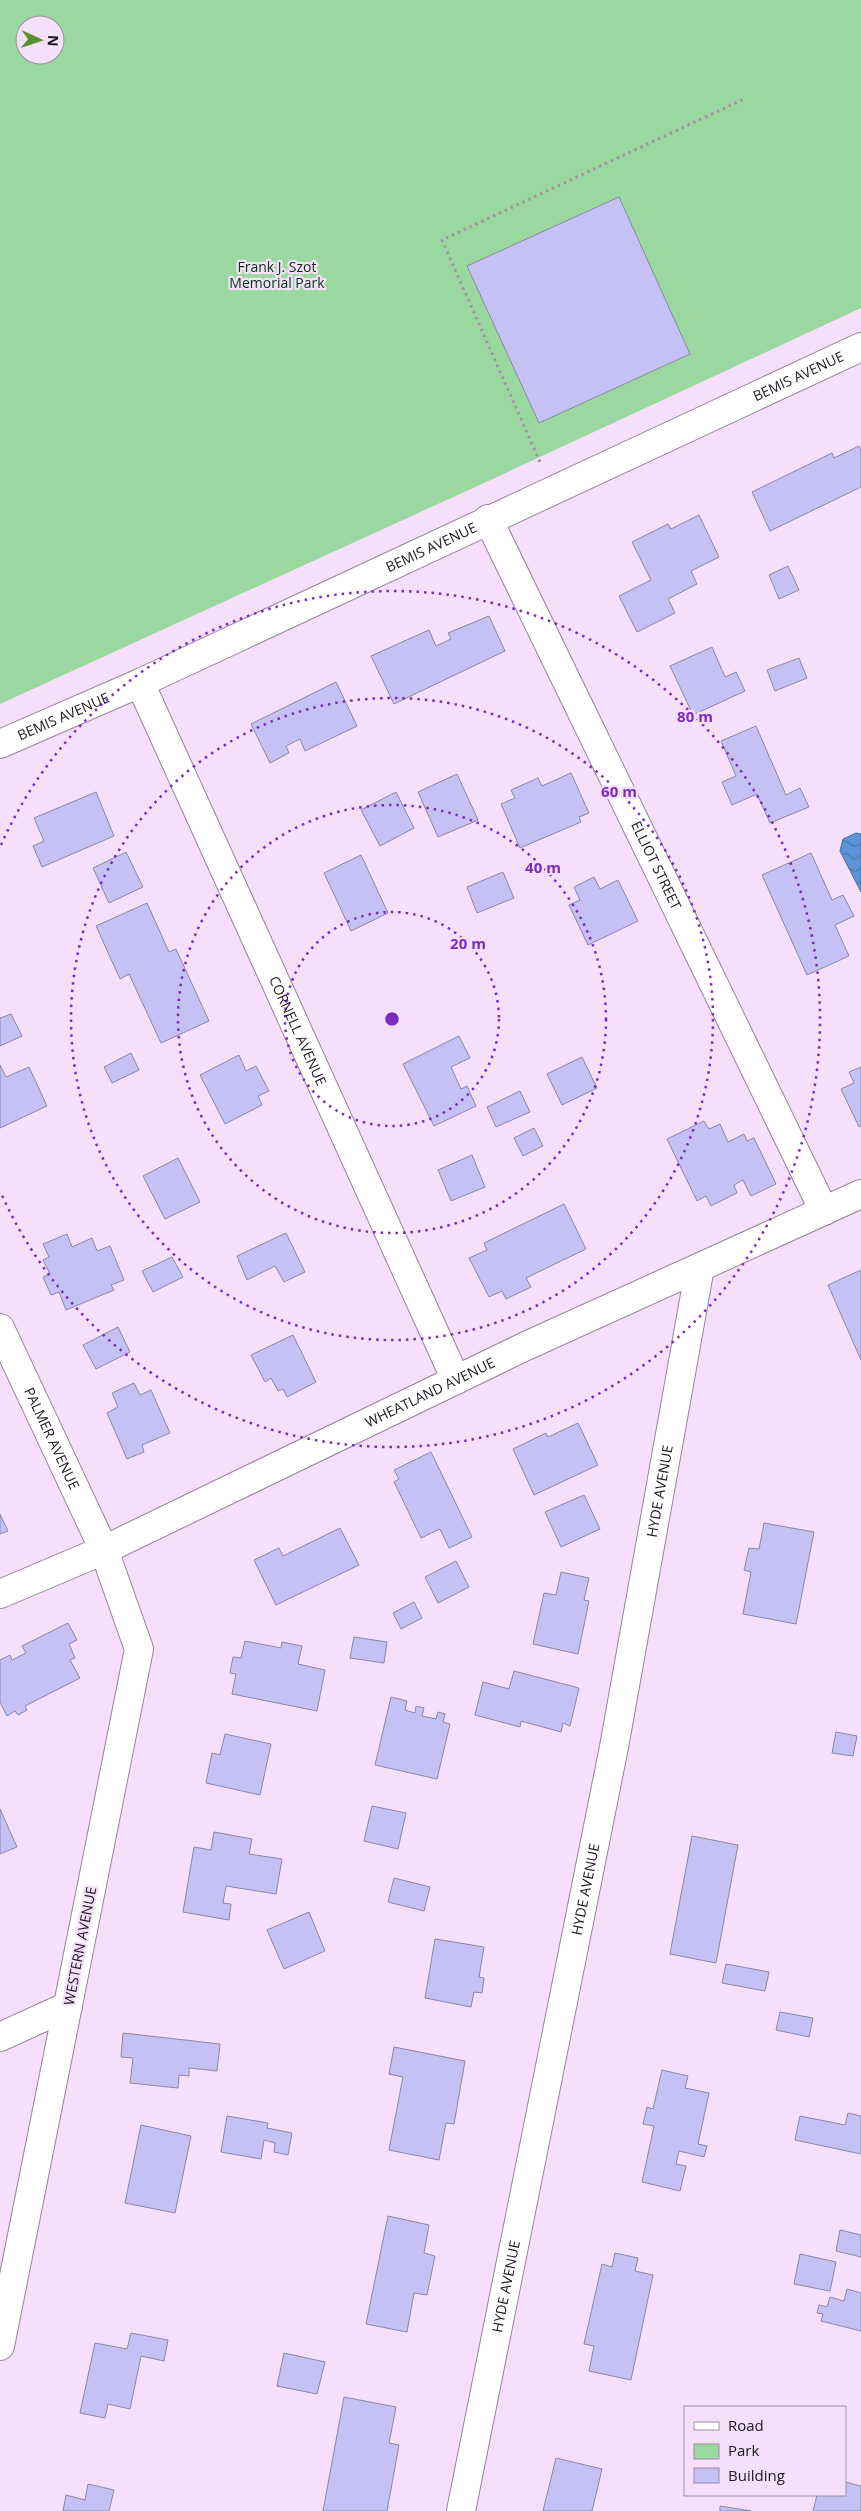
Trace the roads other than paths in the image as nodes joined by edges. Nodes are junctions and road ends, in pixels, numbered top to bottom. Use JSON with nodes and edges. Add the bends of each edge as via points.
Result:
{"nodes":[{"id":1,"x":861,"y":347,"type":"edge"},
{"id":2,"x":488,"y":519,"type":"junction"},
{"id":3,"x":140,"y":683,"type":"junction"},
{"id":4,"x":0,"y":744,"type":"edge"},
{"id":5,"x":861,"y":1194,"type":"edge"},
{"id":6,"x":824,"y":1211,"type":"junction"},
{"id":7,"x":700,"y":1267,"type":"junction"},
{"id":8,"x":0,"y":1328,"type":"edge"},
{"id":9,"x":456,"y":1380,"type":"junction"},
{"id":10,"x":104,"y":1550,"type":"junction"},
{"id":11,"x":0,"y":1594,"type":"edge"},
{"id":12,"x":68,"y":2006,"type":"junction"},
{"id":13,"x":0,"y":2037,"type":"edge"},
{"id":14,"x":0,"y":2346,"type":"edge"},
{"id":15,"x":461,"y":2511,"type":"edge"}],
"edges":[{"from":1,"to":2,"type":"street","name":"BEMIS AVENUE"},
{"from":2,"to":3,"type":"street","name":"BEMIS AVENUE"},
{"from":2,"to":6,"type":"street","name":"ELLIOT STREET"},
{"from":3,"to":4,"type":"street","name":"BEMIS AVENUE"},
{"from":3,"to":9,"type":"street","name":"CORNELL AVENUE"},
{"from":5,"to":6,"type":"street","name":"WHEATLAND AVENUE"},
{"from":6,"to":7,"type":"street","name":"WHEATLAND AVENUE"},
{"from":7,"to":9,"type":"street","name":"WHEATLAND AVENUE"},
{"from":7,"to":15,"type":"street","name":"HYDE AVENUE","via":[[612,1757]]},
{"from":8,"to":10,"type":"street","name":"PALMER AVENUE"},
{"from":9,"to":10,"type":"street","name":"WHEATLAND AVENUE"},
{"from":10,"to":11,"type":"street","name":"WHEATLAND AVENUE"},
{"from":10,"to":12,"type":"street","name":"WESTERN AVENUE","via":[[139,1649]]},
{"from":12,"to":13,"type":"street"},
{"from":12,"to":14,"type":"street","name":"WESTERN AVENUE"}]}
